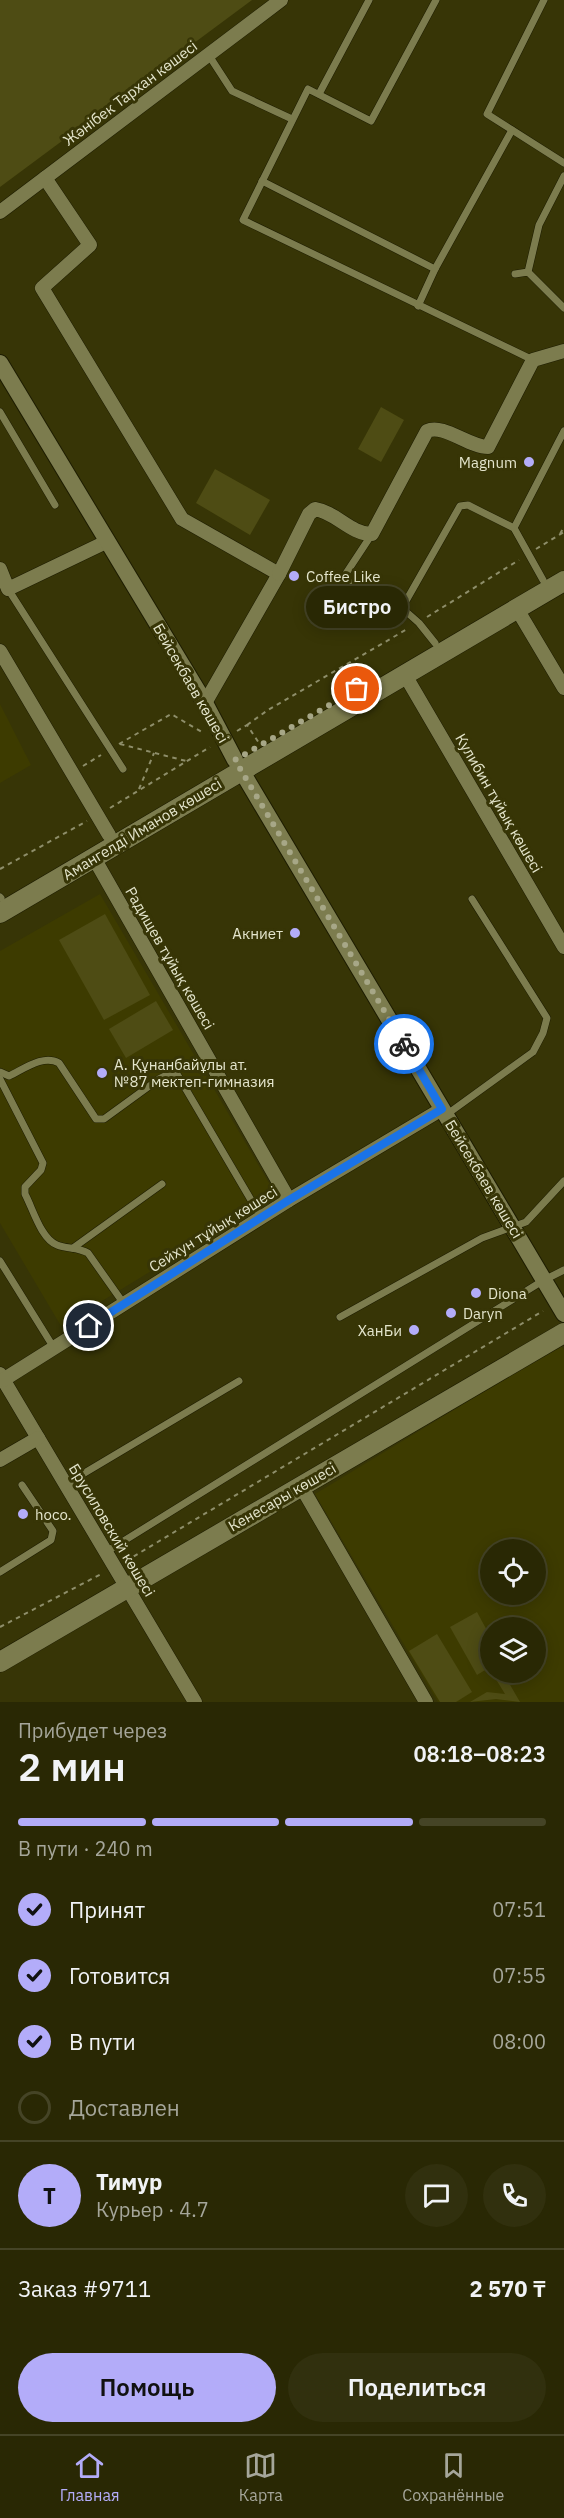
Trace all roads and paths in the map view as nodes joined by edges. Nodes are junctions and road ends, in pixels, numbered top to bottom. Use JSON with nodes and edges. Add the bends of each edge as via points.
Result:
{"nodes":[{"id":1,"x":281,"y":0,"type":"edge"},
{"id":2,"x":369,"y":0,"type":"edge"},
{"id":3,"x":436,"y":0,"type":"edge"},
{"id":4,"x":544,"y":0,"type":"edge"},
{"id":5,"x":208,"y":54,"type":"junction"},
{"id":6,"x":319,"y":94,"type":"junction"},
{"id":7,"x":292,"y":119,"type":"junction"},
{"id":8,"x":513,"y":130,"type":"junction"},
{"id":9,"x":564,"y":163,"type":"edge"},
{"id":10,"x":564,"y":176,"type":"edge"},
{"id":11,"x":45,"y":178,"type":"junction"},
{"id":12,"x":262,"y":181,"type":"junction"},
{"id":13,"x":0,"y":212,"type":"edge"},
{"id":14,"x":435,"y":269,"type":"junction"},
{"id":15,"x":528,"y":272,"type":"junction"},
{"id":16,"x":515,"y":274,"type":"dead end"},
{"id":17,"x":418,"y":306,"type":"junction"},
{"id":18,"x":564,"y":308,"type":"edge"},
{"id":19,"x":564,"y":351,"type":"edge"},
{"id":20,"x":533,"y":360,"type":"junction"},
{"id":21,"x":0,"y":363,"type":"edge"},
{"id":22,"x":0,"y":412,"type":"edge"},
{"id":23,"x":564,"y":431,"type":"edge"},
{"id":24,"x":55,"y":505,"type":"dead end"},
{"id":25,"x":564,"y":527,"type":"edge"},
{"id":26,"x":514,"y":528,"type":"junction"},
{"id":27,"x":562,"y":533,"type":"edge"},
{"id":28,"x":372,"y":534,"type":"junction"},
{"id":29,"x":106,"y":542,"type":"junction"},
{"id":30,"x":528,"y":554,"type":"junction"},
{"id":31,"x":564,"y":567,"type":"edge"},
{"id":32,"x":0,"y":569,"type":"edge"},
{"id":33,"x":279,"y":574,"type":"junction"},
{"id":34,"x":543,"y":580,"type":"junction"},
{"id":35,"x":564,"y":581,"type":"edge"},
{"id":36,"x":4,"y":591,"type":"edge"},
{"id":37,"x":402,"y":608,"type":"junction"},
{"id":38,"x":517,"y":609,"type":"junction"},
{"id":39,"x":419,"y":623,"type":"junction"},
{"id":40,"x":435,"y":643,"type":"junction"},
{"id":41,"x":0,"y":651,"type":"edge"},
{"id":42,"x":405,"y":675,"type":"junction"},
{"id":43,"x":564,"y":688,"type":"edge"},
{"id":44,"x":205,"y":703,"type":"junction"},
{"id":45,"x":247,"y":725,"type":"dead end"},
{"id":46,"x":120,"y":744,"type":"dead end"},
{"id":47,"x":154,"y":753,"type":"junction"},
{"id":48,"x":186,"y":762,"type":"dead end"},
{"id":49,"x":238,"y":765,"type":"junction"},
{"id":50,"x":123,"y":770,"type":"dead end"},
{"id":51,"x":139,"y":790,"type":"dead end"},
{"id":52,"x":109,"y":834,"type":"junction"},
{"id":53,"x":94,"y":858,"type":"junction"},
{"id":54,"x":472,"y":899,"type":"dead end"},
{"id":55,"x":0,"y":901,"type":"edge"},
{"id":56,"x":564,"y":947,"type":"edge"},
{"id":57,"x":0,"y":1072,"type":"edge"},
{"id":58,"x":0,"y":1079,"type":"edge"},
{"id":59,"x":444,"y":1112,"type":"junction"},
{"id":60,"x":564,"y":1181,"type":"edge"},
{"id":61,"x":162,"y":1184,"type":"dead end"},
{"id":62,"x":289,"y":1200,"type":"junction"},
{"id":63,"x":261,"y":1217,"type":"junction"},
{"id":64,"x":513,"y":1227,"type":"junction"},
{"id":65,"x":72,"y":1248,"type":"junction"},
{"id":66,"x":0,"y":1261,"type":"edge"},
{"id":67,"x":564,"y":1270,"type":"edge"},
{"id":68,"x":544,"y":1280,"type":"junction"},
{"id":69,"x":124,"y":1304,"type":"junction"},
{"id":70,"x":561,"y":1308,"type":"edge"},
{"id":71,"x":340,"y":1317,"type":"dead end"},
{"id":72,"x":564,"y":1333,"type":"edge"},
{"id":73,"x":54,"y":1348,"type":"junction"},
{"id":74,"x":2,"y":1377,"type":"edge"},
{"id":75,"x":239,"y":1381,"type":"dead end"},
{"id":76,"x":38,"y":1438,"type":"junction"},
{"id":77,"x":0,"y":1460,"type":"edge"},
{"id":78,"x":66,"y":1484,"type":"junction"},
{"id":79,"x":22,"y":1485,"type":"dead end"},
{"id":80,"x":302,"y":1486,"type":"junction"},
{"id":81,"x":106,"y":1552,"type":"junction"},
{"id":82,"x":115,"y":1567,"type":"junction"},
{"id":83,"x":0,"y":1572,"type":"edge"},
{"id":84,"x":127,"y":1588,"type":"junction"},
{"id":85,"x":0,"y":1627,"type":"edge"},
{"id":86,"x":0,"y":1662,"type":"edge"},
{"id":87,"x":195,"y":1702,"type":"edge"},
{"id":88,"x":426,"y":1702,"type":"edge"}],
"edges":[{"from":1,"to":5,"type":"street","name":"Жәнібек Тархан көшесі"},
{"from":2,"to":6,"type":"lane"},
{"from":3,"to":6,"type":"lane","via":[[371,121]]},
{"from":4,"to":8,"type":"lane","via":[[487,114]]},
{"from":5,"to":7,"type":"lane","via":[[232,90]]},
{"from":5,"to":11,"type":"street","name":"Жәнібек Тархан көшесі"},
{"from":6,"to":7,"type":"lane","via":[[308,89]]},
{"from":7,"to":12,"type":"lane"},
{"from":8,"to":9,"type":"lane"},
{"from":8,"to":14,"type":"lane"},
{"from":10,"to":15,"type":"lane","via":[[539,225]]},
{"from":11,"to":13,"type":"street","name":"Жәнібек Тархан көшесі"},
{"from":11,"to":33,"type":"street","via":[[90,245],[42,288],[182,519]]},
{"from":12,"to":14,"type":"lane"},
{"from":12,"to":17,"type":"lane","via":[[243,220]]},
{"from":14,"to":17,"type":"lane"},
{"from":15,"to":16,"type":"lane"},
{"from":15,"to":18,"type":"lane"},
{"from":17,"to":20,"type":"lane"},
{"from":19,"to":20,"type":"street"},
{"from":20,"to":28,"type":"street","via":[[488,447],[437,428],[427,431]]},
{"from":21,"to":29,"type":"street","name":"Бейсекбаев көшесі"},
{"from":22,"to":24,"type":"lane"},
{"from":23,"to":26,"type":"lane"},
{"from":25,"to":27,"type":"path"},
{"from":26,"to":30,"type":"lane"},
{"from":26,"to":37,"type":"lane","via":[[468,505],[460,506]]},
{"from":27,"to":30,"type":"path"},
{"from":28,"to":33,"type":"street","via":[[362,534],[324,510],[315,509]]},
{"from":28,"to":37,"type":"lane","via":[[343,578]]},
{"from":29,"to":36,"type":"street"},
{"from":29,"to":44,"type":"street","name":"Бейсекбаев көшесі"},
{"from":30,"to":34,"type":"lane"},
{"from":30,"to":39,"type":"path"},
{"from":31,"to":34,"type":"main road","name":"Амангелді Иманов көшесі"},
{"from":32,"to":36,"type":"street"},
{"from":33,"to":44,"type":"street"},
{"from":34,"to":40,"type":"main road","name":"Амангелді Иманов көшесі"},
{"from":35,"to":38,"type":"main road","name":"Амангелді Иманов көшесі"},
{"from":36,"to":50,"type":"lane"},
{"from":37,"to":39,"type":"lane"},
{"from":38,"to":42,"type":"main road","name":"Амангелді Иманов көшесі"},
{"from":38,"to":43,"type":"street"},
{"from":39,"to":40,"type":"lane"},
{"from":39,"to":45,"type":"path"},
{"from":40,"to":49,"type":"main road","name":"Амангелді Иманов көшесі"},
{"from":41,"to":52,"type":"street"},
{"from":42,"to":49,"type":"main road","name":"Амангелді Иманов көшесі"},
{"from":42,"to":56,"type":"street","name":"Кулибин тұйық көшесі"},
{"from":44,"to":49,"type":"street","name":"Бейсекбаев көшесі"},
{"from":46,"to":47,"type":"path"},
{"from":47,"to":48,"type":"path"},
{"from":47,"to":51,"type":"path"},
{"from":49,"to":52,"type":"main road","name":"Амангелді Иманов көшесі"},
{"from":49,"to":53,"type":"main road","name":"Амангелді Иманов көшесі"},
{"from":49,"to":59,"type":"street","name":"Бейсекбаев көшесі"},
{"from":52,"to":55,"type":"main road","name":"Амангелді Иманов көшесі"},
{"from":53,"to":55,"type":"main road","name":"Амангелді Иманов көшесі"},
{"from":53,"to":62,"type":"street","name":"Радищев тұйық көшесі"},
{"from":54,"to":59,"type":"lane","via":[[547,1018],[533,1052]]},
{"from":57,"to":63,"type":"lane","via":[[9,1076],[41,1060],[52,1059],[60,1063],[96,1119],[104,1119],[159,1079],[177,1074]]},
{"from":58,"to":65,"type":"lane","via":[[43,1163],[25,1187],[26,1194],[49,1241]]},
{"from":59,"to":62,"type":"street","name":"Сейхун тұйық көшесі"},
{"from":59,"to":64,"type":"street","name":"Бейсекбаев көшесі"},
{"from":60,"to":64,"type":"lane","via":[[531,1218]]},
{"from":61,"to":65,"type":"lane"},
{"from":62,"to":63,"type":"street","name":"Сейхун тұйық көшесі"},
{"from":63,"to":69,"type":"street","name":"Сейхун тұйық көшесі"},
{"from":64,"to":68,"type":"street","name":"Бейсекбаев көшесі"},
{"from":64,"to":71,"type":"lane","via":[[482,1238]]},
{"from":65,"to":69,"type":"lane","via":[[88,1253]]},
{"from":66,"to":73,"type":"lane"},
{"from":67,"to":68,"type":"lane"},
{"from":68,"to":70,"type":"street","name":"Бейсекбаев көшесі"},
{"from":68,"to":81,"type":"lane"},
{"from":69,"to":73,"type":"street","name":"Сейхун тұйық көшесі"},
{"from":70,"to":82,"type":"path"},
{"from":72,"to":80,"type":"main road","name":"Кенесары көшесі"},
{"from":73,"to":74,"type":"street","name":"Сейхун тұйық көшесі"},
{"from":74,"to":76,"type":"street","name":"Брусиловский көшесі"},
{"from":75,"to":78,"type":"lane"},
{"from":76,"to":77,"type":"street"},
{"from":76,"to":78,"type":"street","name":"Брусиловский көшесі"},
{"from":78,"to":81,"type":"street","name":"Брусиловский көшесі"},
{"from":79,"to":83,"type":"lane","via":[[53,1531],[51,1540]]},
{"from":80,"to":84,"type":"main road","name":"Кенесары көшесі"},
{"from":80,"to":88,"type":"street"},
{"from":81,"to":82,"type":"street","name":"Брусиловский көшесі"},
{"from":82,"to":84,"type":"street","name":"Брусиловский көшесі"},
{"from":82,"to":85,"type":"path"},
{"from":84,"to":86,"type":"main road","name":"Кенесары көшесі"},
{"from":84,"to":87,"type":"street","name":"Брусиловский көшесі"}]}
